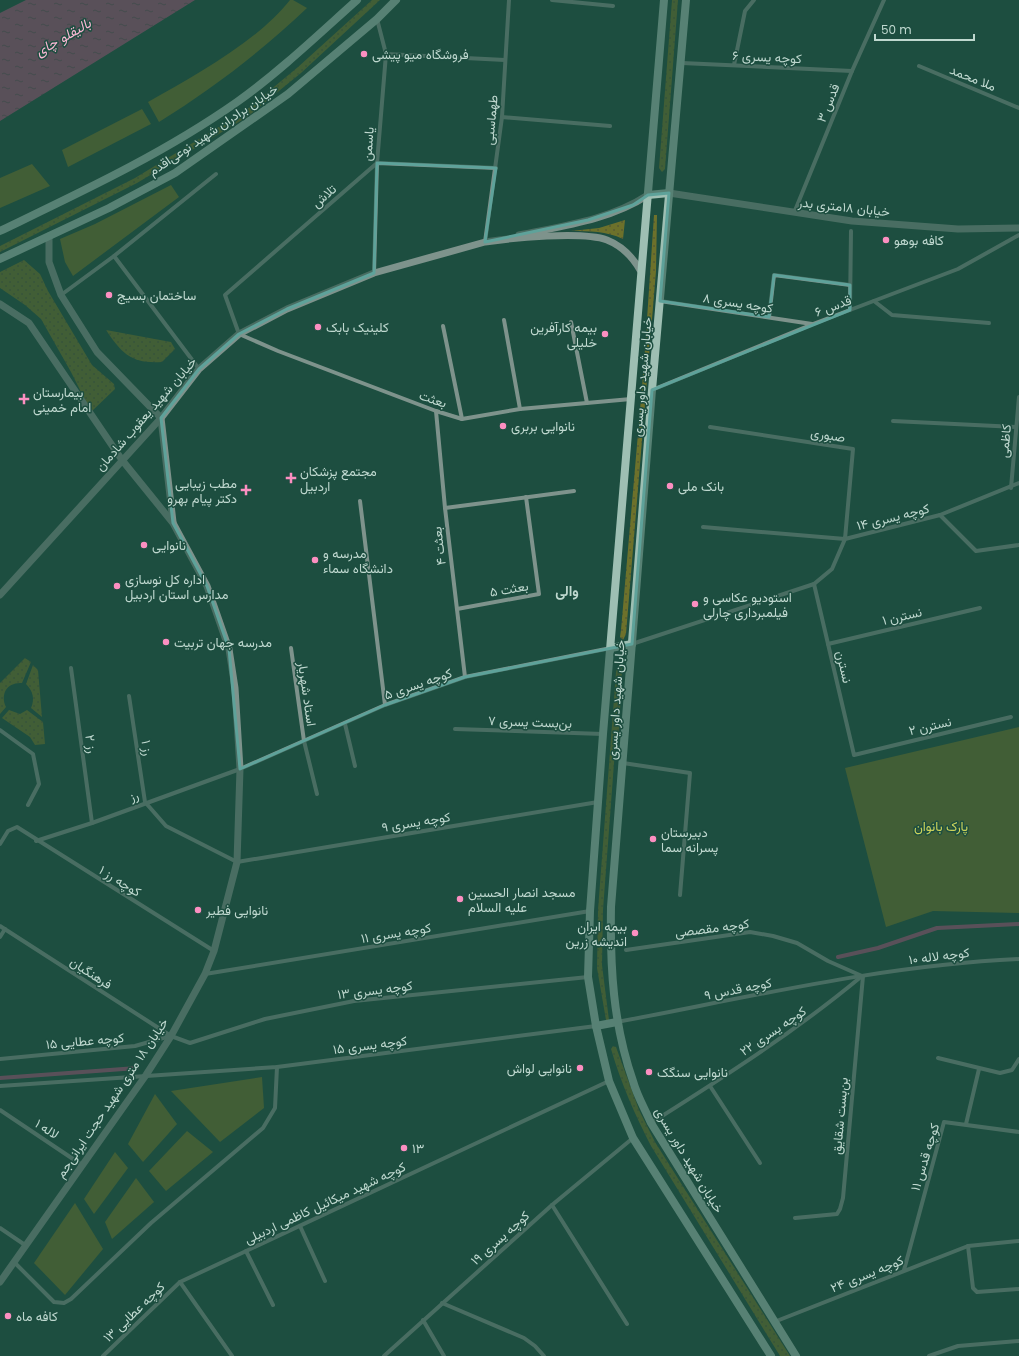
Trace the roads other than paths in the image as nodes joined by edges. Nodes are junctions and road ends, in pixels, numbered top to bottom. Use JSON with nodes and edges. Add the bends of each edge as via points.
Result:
{"nodes":[{"id":1,"x":357,"y":0,"type":"edge"},
{"id":2,"x":396,"y":0,"type":"edge"},
{"id":3,"x":509,"y":0,"type":"edge"},
{"id":4,"x":552,"y":0,"type":"edge"},
{"id":5,"x":664,"y":0,"type":"edge"},
{"id":6,"x":686,"y":0,"type":"edge"},
{"id":7,"x":754,"y":0,"type":"edge"},
{"id":8,"x":884,"y":0,"type":"edge"},
{"id":9,"x":577,"y":1,"type":"edge"},
{"id":10,"x":612,"y":6,"type":"dead end"},
{"id":11,"x":377,"y":19,"type":"junction"},
{"id":12,"x":386,"y":54,"type":"junction"},
{"id":13,"x":505,"y":60,"type":"junction"},
{"id":14,"x":682,"y":63,"type":"junction"},
{"id":15,"x":734,"y":65,"type":"junction"},
{"id":16,"x":919,"y":66,"type":"dead end"},
{"id":17,"x":852,"y":71,"type":"junction"},
{"id":18,"x":1019,"y":108,"type":"edge"},
{"id":19,"x":502,"y":117,"type":"junction"},
{"id":20,"x":610,"y":126,"type":"dead end"},
{"id":21,"x":376,"y":163,"type":"junction"},
{"id":22,"x":496,"y":168,"type":"junction"},
{"id":23,"x":216,"y":174,"type":"dead end"},
{"id":24,"x":669,"y":194,"type":"junction"},
{"id":25,"x":648,"y":195,"type":"junction"},
{"id":26,"x":794,"y":214,"type":"junction"},
{"id":27,"x":1019,"y":228,"type":"edge"},
{"id":28,"x":0,"y":231,"type":"edge"},
{"id":29,"x":852,"y":231,"type":"dead end"},
{"id":30,"x":1019,"y":235,"type":"edge"},
{"id":31,"x":49,"y":236,"type":"junction"},
{"id":32,"x":499,"y":240,"type":"junction"},
{"id":33,"x":485,"y":242,"type":"junction"},
{"id":34,"x":114,"y":256,"type":"junction"},
{"id":35,"x":0,"y":260,"type":"edge"},
{"id":36,"x":640,"y":270,"type":"junction"},
{"id":37,"x":374,"y":273,"type":"junction"},
{"id":38,"x":850,"y":285,"type":"junction"},
{"id":39,"x":61,"y":295,"type":"junction"},
{"id":40,"x":660,"y":301,"type":"junction"},
{"id":41,"x":874,"y":302,"type":"junction"},
{"id":42,"x":0,"y":304,"type":"edge"},
{"id":43,"x":850,"y":310,"type":"junction"},
{"id":44,"x":769,"y":317,"type":"junction"},
{"id":45,"x":504,"y":320,"type":"dead end"},
{"id":46,"x":571,"y":322,"type":"dead end"},
{"id":47,"x":989,"y":323,"type":"dead end"},
{"id":48,"x":813,"y":324,"type":"junction"},
{"id":49,"x":443,"y":326,"type":"dead end"},
{"id":50,"x":239,"y":334,"type":"junction"},
{"id":51,"x":199,"y":369,"type":"junction"},
{"id":52,"x":652,"y":390,"type":"junction"},
{"id":53,"x":1019,"y":397,"type":"edge"},
{"id":54,"x":631,"y":399,"type":"junction"},
{"id":55,"x":587,"y":403,"type":"junction"},
{"id":56,"x":520,"y":409,"type":"junction"},
{"id":57,"x":436,"y":411,"type":"junction"},
{"id":58,"x":161,"y":418,"type":"junction"},
{"id":59,"x":462,"y":418,"type":"junction"},
{"id":60,"x":893,"y":421,"type":"dead end"},
{"id":61,"x":710,"y":427,"type":"dead end"},
{"id":62,"x":1016,"y":427,"type":"junction"},
{"id":63,"x":122,"y":460,"type":"junction"},
{"id":64,"x":1019,"y":483,"type":"edge"},
{"id":65,"x":1011,"y":488,"type":"junction"},
{"id":66,"x":574,"y":491,"type":"dead end"},
{"id":67,"x":526,"y":497,"type":"junction"},
{"id":68,"x":360,"y":501,"type":"dead end"},
{"id":69,"x":445,"y":508,"type":"junction"},
{"id":70,"x":940,"y":515,"type":"junction"},
{"id":71,"x":174,"y":523,"type":"junction"},
{"id":72,"x":703,"y":527,"type":"dead end"},
{"id":73,"x":845,"y":539,"type":"junction"},
{"id":74,"x":1019,"y":545,"type":"edge"},
{"id":75,"x":814,"y":584,"type":"junction"},
{"id":76,"x":0,"y":595,"type":"edge"},
{"id":77,"x":980,"y":608,"type":"dead end"},
{"id":78,"x":457,"y":609,"type":"junction"},
{"id":79,"x":632,"y":644,"type":"junction"},
{"id":80,"x":828,"y":644,"type":"junction"},
{"id":81,"x":291,"y":648,"type":"dead end"},
{"id":82,"x":612,"y":648,"type":"junction"},
{"id":83,"x":70,"y":668,"type":"dead end"},
{"id":84,"x":465,"y":678,"type":"junction"},
{"id":85,"x":129,"y":696,"type":"dead end"},
{"id":86,"x":385,"y":705,"type":"junction"},
{"id":87,"x":1011,"y":717,"type":"dead end"},
{"id":88,"x":345,"y":724,"type":"junction"},
{"id":89,"x":455,"y":729,"type":"dead end"},
{"id":90,"x":0,"y":730,"type":"edge"},
{"id":91,"x":603,"y":734,"type":"junction"},
{"id":92,"x":304,"y":742,"type":"junction"},
{"id":93,"x":854,"y":755,"type":"joint"},
{"id":94,"x":623,"y":763,"type":"junction"},
{"id":95,"x":355,"y":766,"type":"dead end"},
{"id":96,"x":240,"y":769,"type":"junction"},
{"id":97,"x":317,"y":794,"type":"dead end"},
{"id":98,"x":145,"y":802,"type":"junction"},
{"id":99,"x":598,"y":802,"type":"junction"},
{"id":100,"x":28,"y":805,"type":"dead end"},
{"id":101,"x":92,"y":823,"type":"junction"},
{"id":102,"x":36,"y":841,"type":"junction"},
{"id":103,"x":0,"y":844,"type":"edge"},
{"id":104,"x":237,"y":862,"type":"junction"},
{"id":105,"x":680,"y":895,"type":"dead end"},
{"id":106,"x":590,"y":911,"type":"junction"},
{"id":107,"x":0,"y":926,"type":"edge"},
{"id":108,"x":5,"y":929,"type":"junction"},
{"id":109,"x":0,"y":937,"type":"edge"},
{"id":110,"x":626,"y":950,"type":"dead end"},
{"id":111,"x":214,"y":951,"type":"junction"},
{"id":112,"x":1019,"y":959,"type":"edge"},
{"id":113,"x":205,"y":974,"type":"junction"},
{"id":114,"x":863,"y":976,"type":"junction"},
{"id":115,"x":588,"y":977,"type":"junction"},
{"id":116,"x":617,"y":1022,"type":"junction"},
{"id":117,"x":596,"y":1026,"type":"junction"},
{"id":118,"x":171,"y":1036,"type":"junction"},
{"id":119,"x":938,"y":1058,"type":"dead end"},
{"id":120,"x":0,"y":1059,"type":"edge"},
{"id":121,"x":1019,"y":1059,"type":"edge"},
{"id":122,"x":277,"y":1067,"type":"junction"},
{"id":123,"x":979,"y":1069,"type":"junction"},
{"id":124,"x":146,"y":1075,"type":"junction"},
{"id":125,"x":610,"y":1081,"type":"junction"},
{"id":126,"x":0,"y":1086,"type":"edge"},
{"id":127,"x":710,"y":1086,"type":"junction"},
{"id":128,"x":0,"y":1110,"type":"edge"},
{"id":129,"x":651,"y":1123,"type":"junction"},
{"id":130,"x":966,"y":1124,"type":"junction"},
{"id":131,"x":1019,"y":1132,"type":"edge"},
{"id":132,"x":633,"y":1138,"type":"junction"},
{"id":133,"x":760,"y":1163,"type":"dead end"},
{"id":134,"x":82,"y":1165,"type":"junction"},
{"id":135,"x":552,"y":1205,"type":"junction"},
{"id":136,"x":795,"y":1218,"type":"dead end"},
{"id":137,"x":300,"y":1226,"type":"junction"},
{"id":138,"x":0,"y":1228,"type":"edge"},
{"id":139,"x":1019,"y":1241,"type":"edge"},
{"id":140,"x":25,"y":1245,"type":"junction"},
{"id":141,"x":968,"y":1246,"type":"junction"},
{"id":142,"x":246,"y":1251,"type":"junction"},
{"id":143,"x":14,"y":1262,"type":"junction"},
{"id":144,"x":904,"y":1270,"type":"junction"},
{"id":145,"x":325,"y":1281,"type":"dead end"},
{"id":146,"x":0,"y":1282,"type":"edge"},
{"id":147,"x":180,"y":1282,"type":"junction"},
{"id":148,"x":1019,"y":1289,"type":"edge"},
{"id":149,"x":442,"y":1303,"type":"junction"},
{"id":150,"x":273,"y":1305,"type":"dead end"},
{"id":151,"x":423,"y":1320,"type":"junction"},
{"id":152,"x":774,"y":1322,"type":"junction"},
{"id":153,"x":627,"y":1324,"type":"dead end"},
{"id":154,"x":1019,"y":1340,"type":"edge"},
{"id":155,"x":386,"y":1355,"type":"edge"},
{"id":156,"x":103,"y":1356,"type":"edge"},
{"id":157,"x":232,"y":1356,"type":"edge"},
{"id":158,"x":444,"y":1356,"type":"edge"},
{"id":159,"x":544,"y":1356,"type":"edge"},
{"id":160,"x":771,"y":1356,"type":"edge"},
{"id":161,"x":796,"y":1356,"type":"edge"},
{"id":162,"x":929,"y":1356,"type":"edge"}],
"edges":[{"from":1,"to":28,"type":"main road","name":"خیابان برادران شهید نوعی‌اقدم","via":[[238,102],[188,135]]},
{"from":2,"to":11,"type":"main road","name":"خیابان برادران شهید نوعی‌اقدم"},
{"from":3,"to":13,"type":"street","name":"طهماسبی"},
{"from":4,"to":9,"type":"street"},
{"from":5,"to":25,"type":"main road","name":"خیابان شهید داور یسری"},
{"from":6,"to":14,"type":"main road","name":"خیابان شهید داور یسری"},
{"from":7,"to":15,"type":"street","via":[[745,10]]},
{"from":8,"to":17,"type":"street","name":"قدس ۳"},
{"from":9,"to":10,"type":"street"},
{"from":11,"to":12,"type":"street","name":"یاسمن"},
{"from":11,"to":31,"type":"main road","name":"خیابان برادران شهید نوعی‌اقدم","via":[[288,94],[175,173]]},
{"from":12,"to":13,"type":"street"},
{"from":12,"to":21,"type":"street","name":"یاسمن"},
{"from":13,"to":19,"type":"street","name":"طهماسبی"},
{"from":14,"to":15,"type":"street","name":"کوچه یسری ۶"},
{"from":14,"to":24,"type":"main road","name":"خیابان شهید داور یسری"},
{"from":15,"to":17,"type":"street","name":"کوچه یسری ۶"},
{"from":16,"to":18,"type":"street","name":"ملا محمد"},
{"from":17,"to":26,"type":"street","name":"قدس ۳"},
{"from":19,"to":20,"type":"street"},
{"from":19,"to":22,"type":"street","name":"طهماسبی"},
{"from":21,"to":22,"type":"street"},
{"from":21,"to":37,"type":"street","name":"یاسمن"},
{"from":21,"to":50,"type":"street","name":"تلاش","via":[[225,295]]},
{"from":22,"to":33,"type":"street","name":"طهماسبی"},
{"from":23,"to":34,"type":"street"},
{"from":24,"to":25,"type":"main road"},
{"from":24,"to":26,"type":"street","name":"خیابان ۱۸متری بدر"},
{"from":24,"to":40,"type":"main road","name":"خیابان شهید داور یسری"},
{"from":25,"to":32,"type":"street","name":"خیابان شهید یعقوب شادمان","via":[[633,205],[588,220]]},
{"from":25,"to":36,"type":"main road","name":"خیابان شهید داور یسری"},
{"from":26,"to":27,"type":"street","name":"خیابان ۱۸متری بدر","via":[[958,229]]},
{"from":29,"to":38,"type":"street"},
{"from":30,"to":41,"type":"street","name":"قدس ۶","via":[[958,269]]},
{"from":31,"to":35,"type":"main road","name":"خیابان برادران شهید نوعی‌اقدم"},
{"from":31,"to":39,"type":"street","via":[[49,262]]},
{"from":32,"to":33,"type":"street","name":"خیابان شهید یعقوب شادمان"},
{"from":32,"to":36,"type":"street","name":"خیابان شهید یعقوب شادمان","via":[[582,236],[606,240],[632,257]]},
{"from":33,"to":37,"type":"street","name":"خیابان شهید یعقوب شادمان"},
{"from":34,"to":39,"type":"street"},
{"from":34,"to":51,"type":"street"},
{"from":36,"to":54,"type":"main road","name":"خیابان شهید داور یسری"},
{"from":37,"to":50,"type":"street","name":"خیابان شهید یعقوب شادمان","via":[[287,309]]},
{"from":38,"to":43,"type":"street"},
{"from":38,"to":44,"type":"street","via":[[774,275]]},
{"from":39,"to":58,"type":"street","via":[[97,352]]},
{"from":40,"to":44,"type":"street","name":"کوچه یسری ۸"},
{"from":40,"to":52,"type":"main road","name":"خیابان شهید داور یسری"},
{"from":41,"to":43,"type":"street","name":"قدس ۶"},
{"from":41,"to":47,"type":"street","via":[[892,315]]},
{"from":42,"to":63,"type":"street","name":"خیابان ۱۸ متری شهید حجت ایرانی‌جم","via":[[29,323]]},
{"from":43,"to":48,"type":"street","name":"قدس ۶"},
{"from":44,"to":48,"type":"street","name":"کوچه یسری ۸"},
{"from":45,"to":56,"type":"street"},
{"from":46,"to":55,"type":"street"},
{"from":48,"to":52,"type":"street","name":"قدس ۶"},
{"from":49,"to":59,"type":"street"},
{"from":50,"to":51,"type":"street","name":"خیابان شهید یعقوب شادمان"},
{"from":50,"to":57,"type":"street","name":"بعثت"},
{"from":51,"to":58,"type":"street","name":"خیابان شهید یعقوب شادمان"},
{"from":52,"to":79,"type":"main road","name":"خیابان شهید داور یسری"},
{"from":53,"to":62,"type":"street","name":"کاظمی"},
{"from":54,"to":55,"type":"street","name":"بعثت"},
{"from":54,"to":82,"type":"main road","name":"خیابان شهید داور یسری"},
{"from":55,"to":56,"type":"street","name":"بعثت"},
{"from":56,"to":59,"type":"street","name":"بعثت"},
{"from":57,"to":59,"type":"street","name":"بعثت"},
{"from":57,"to":69,"type":"street","name":"بعثت ۴"},
{"from":58,"to":63,"type":"street","name":"خیابان شهید یعقوب شادمان"},
{"from":58,"to":71,"type":"street","name":"خیابان ۱۸ متری شهید حجت ایرانی‌جم"},
{"from":60,"to":62,"type":"street"},
{"from":61,"to":73,"type":"street","name":"صبوری","via":[[854,449]]},
{"from":62,"to":65,"type":"street","name":"کاظمی"},
{"from":63,"to":71,"type":"street","name":"خیابان ۱۸ متری شهید حجت ایرانی‌جم"},
{"from":63,"to":76,"type":"street","name":"خیابان شهید یعقوب شادمان"},
{"from":64,"to":65,"type":"street","name":"کوچه یسری ۱۴"},
{"from":65,"to":70,"type":"street","name":"کوچه یسری ۱۴"},
{"from":66,"to":67,"type":"street"},
{"from":67,"to":69,"type":"street"},
{"from":67,"to":78,"type":"street","name":"بعثت ۵","via":[[539,594]]},
{"from":68,"to":86,"type":"street"},
{"from":69,"to":78,"type":"street","name":"بعثت ۴"},
{"from":70,"to":73,"type":"street","name":"کوچه یسری ۱۴"},
{"from":70,"to":74,"type":"street","via":[[976,551]]},
{"from":71,"to":96,"type":"street","name":"خیابان ۱۸ متری شهید حجت ایرانی‌جم","via":[[206,586],[229,649],[235,688]]},
{"from":72,"to":73,"type":"street"},
{"from":73,"to":75,"type":"street","name":"کوچه یسری ۱۴","via":[[832,569]]},
{"from":75,"to":79,"type":"street","name":"کوچه یسری ۱۴"},
{"from":75,"to":80,"type":"street","name":"نسترن"},
{"from":77,"to":80,"type":"street","name":"نسترن ۱"},
{"from":78,"to":84,"type":"street","name":"بعثت ۴"},
{"from":79,"to":82,"type":"main road"},
{"from":79,"to":94,"type":"main road","name":"خیابان شهید داور یسری"},
{"from":80,"to":93,"type":"street","name":"نسترن"},
{"from":81,"to":92,"type":"street","name":"استاد شهریار"},
{"from":82,"to":84,"type":"street","name":"کوچه یسری ۵"},
{"from":82,"to":91,"type":"main road","name":"خیابان شهید داور یسری"},
{"from":83,"to":101,"type":"street","name":"رز ۲"},
{"from":84,"to":86,"type":"street","name":"کوچه یسری ۵"},
{"from":85,"to":98,"type":"street","name":"رز ۱"},
{"from":86,"to":88,"type":"street","name":"کوچه یسری ۵"},
{"from":87,"to":93,"type":"street","name":"نسترن ۲"},
{"from":88,"to":92,"type":"street","name":"کوچه یسری ۵"},
{"from":88,"to":95,"type":"street"},
{"from":89,"to":91,"type":"street","name":"بن‌بست یسری ۷"},
{"from":90,"to":100,"type":"street","via":[[33,754],[39,784]]},
{"from":91,"to":99,"type":"main road","name":"خیابان شهید داور یسری"},
{"from":92,"to":96,"type":"street","name":"کوچه یسری ۵"},
{"from":92,"to":97,"type":"street","name":"استاد شهریار"},
{"from":94,"to":105,"type":"street","via":[[690,773]]},
{"from":94,"to":116,"type":"main road","name":"خیابان شهید داور یسری","via":[[611,928],[611,973]]},
{"from":96,"to":98,"type":"street","name":"رز"},
{"from":96,"to":104,"type":"street","name":"خیابان ۱۸ متری شهید حجت ایرانی‌جم"},
{"from":98,"to":101,"type":"street","name":"رز"},
{"from":98,"to":104,"type":"street","via":[[166,826]]},
{"from":99,"to":104,"type":"street","name":"کوچه یسری ۹"},
{"from":99,"to":106,"type":"main road","name":"خیابان شهید داور یسری"},
{"from":101,"to":102,"type":"street","name":"رز"},
{"from":102,"to":103,"type":"street","name":"کوچه رز ۱","via":[[17,827],[8,831]]},
{"from":102,"to":111,"type":"street","name":"کوچه رز ۱"},
{"from":104,"to":111,"type":"street","name":"خیابان ۱۸ متری شهید حجت ایرانی‌جم"},
{"from":106,"to":113,"type":"street","name":"کوچه یسری ۱۱"},
{"from":106,"to":115,"type":"main road","name":"خیابان شهید داور یسری"},
{"from":107,"to":108,"type":"street","name":"فرهنگیان"},
{"from":108,"to":109,"type":"street"},
{"from":108,"to":118,"type":"street","name":"فرهنگیان"},
{"from":110,"to":114,"type":"street","name":"کوچه مقصصی","via":[[750,932],[797,943],[828,962]]},
{"from":111,"to":113,"type":"street","name":"خیابان ۱۸ متری شهید حجت ایرانی‌جم"},
{"from":112,"to":114,"type":"street","name":"کوچه لاله ۱۰","via":[[952,963]]},
{"from":113,"to":118,"type":"street","name":"خیابان ۱۸ متری شهید حجت ایرانی‌جم"},
{"from":114,"to":116,"type":"street","name":"کوچه قدس ۹"},
{"from":114,"to":127,"type":"street","name":"کوچه یسری ۲۲","via":[[824,1008]]},
{"from":114,"to":136,"type":"street","name":"بن‌بست شقایق","via":[[842,1204],[836,1214]]},
{"from":115,"to":117,"type":"main road","name":"خیابان شهید داور یسری"},
{"from":115,"to":118,"type":"street","name":"کوچه یسری ۱۳","via":[[354,1001],[265,1019],[190,1043]]},
{"from":116,"to":117,"type":"main road"},
{"from":116,"to":129,"type":"main road","name":"خیابان شهید داور یسری","via":[[633,1083]]},
{"from":117,"to":122,"type":"street","name":"کوچه یسری ۱۵"},
{"from":117,"to":125,"type":"main road","name":"خیابان شهید داور یسری"},
{"from":118,"to":120,"type":"street","name":"کوچه عطایی ۱۵","via":[[135,1046]]},
{"from":118,"to":124,"type":"street","name":"خیابان ۱۸ متری شهید حجت ایرانی‌جم"},
{"from":119,"to":123,"type":"street"},
{"from":121,"to":123,"type":"street","via":[[1012,1070],[1007,1072]]},
{"from":122,"to":124,"type":"street","name":"کوچه یسری ۱۵"},
{"from":122,"to":143,"type":"street","via":[[275,1108],[263,1128],[151,1223],[71,1299],[64,1303],[54,1302]]},
{"from":123,"to":130,"type":"street"},
{"from":124,"to":126,"type":"street"},
{"from":124,"to":134,"type":"street","name":"خیابان ۱۸ متری شهید حجت ایرانی‌جم"},
{"from":125,"to":132,"type":"main road","name":"خیابان شهید داور یسری"},
{"from":125,"to":137,"type":"street","name":"کوچه شهید میکائیل کاظمی اردبیلی"},
{"from":127,"to":129,"type":"street","name":"کوچه یسری ۲۲"},
{"from":127,"to":133,"type":"street"},
{"from":128,"to":134,"type":"street","name":"لاله ۱"},
{"from":129,"to":152,"type":"main road","name":"خیابان شهید داور یسری"},
{"from":130,"to":131,"type":"street","name":"کوچه قدس ۱۱"},
{"from":130,"to":144,"type":"street","name":"کوچه قدس ۱۱","via":[[944,1122]]},
{"from":132,"to":135,"type":"street","name":"کوچه یسری ۱۹"},
{"from":132,"to":160,"type":"main road","name":"خیابان شهید داور یسری"},
{"from":134,"to":140,"type":"street","name":"خیابان ۱۸ متری شهید حجت ایرانی‌جم"},
{"from":135,"to":149,"type":"street","name":"کوچه یسری ۱۹"},
{"from":135,"to":153,"type":"street"},
{"from":137,"to":142,"type":"street","name":"کوچه شهید میکائیل کاظمی اردبیلی"},
{"from":137,"to":145,"type":"street"},
{"from":138,"to":140,"type":"street"},
{"from":139,"to":141,"type":"street","name":"کوچه یسری ۲۴"},
{"from":140,"to":143,"type":"street","name":"خیابان ۱۸ متری شهید حجت ایرانی‌جم"},
{"from":141,"to":144,"type":"street","name":"کوچه یسری ۲۴"},
{"from":141,"to":148,"type":"street","via":[[974,1288],[977,1292]]},
{"from":142,"to":147,"type":"street","name":"کوچه شهید میکائیل کاظمی اردبیلی"},
{"from":142,"to":150,"type":"street"},
{"from":143,"to":146,"type":"street","name":"خیابان ۱۸ متری شهید حجت ایرانی‌جم"},
{"from":144,"to":152,"type":"street","name":"کوچه یسری ۲۴"},
{"from":147,"to":156,"type":"street","name":"کوچه عطایی ۱۳"},
{"from":147,"to":157,"type":"street"},
{"from":149,"to":151,"type":"street","name":"کوچه یسری ۱۹"},
{"from":149,"to":159,"type":"street","via":[[524,1338]]},
{"from":151,"to":155,"type":"street","name":"کوچه یسری ۱۹"},
{"from":151,"to":158,"type":"street"},
{"from":152,"to":161,"type":"main road","name":"خیابان شهید داور یسری"},
{"from":154,"to":162,"type":"street","via":[[958,1346]]}]}
